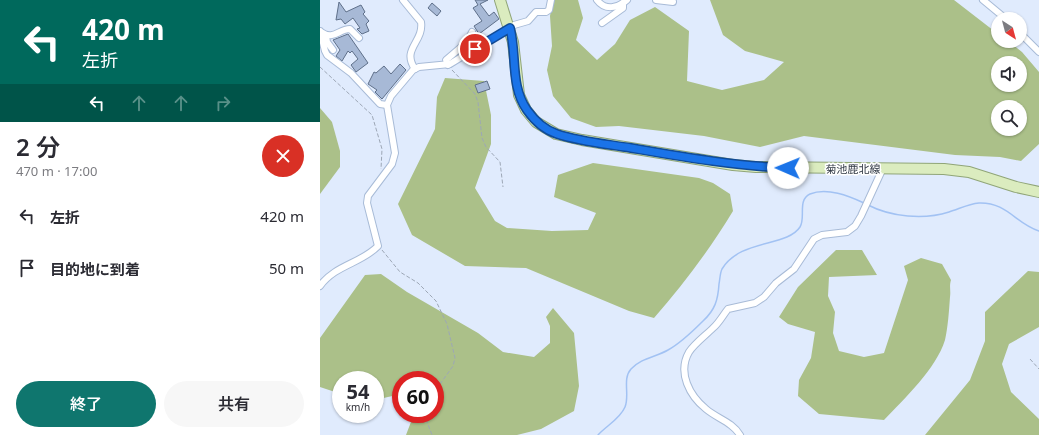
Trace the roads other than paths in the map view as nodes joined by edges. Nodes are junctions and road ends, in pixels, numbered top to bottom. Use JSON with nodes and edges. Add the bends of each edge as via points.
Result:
{"nodes":[{"id":1,"x":403,"y":0,"type":"edge"},
{"id":2,"x":500,"y":0,"type":"edge"},
{"id":3,"x":551,"y":0,"type":"edge"},
{"id":4,"x":597,"y":0,"type":"edge"},
{"id":5,"x":656,"y":0,"type":"edge"},
{"id":6,"x":983,"y":0,"type":"edge"},
{"id":7,"x":625,"y":2,"type":"edge"},
{"id":8,"x":673,"y":2,"type":"dead end"},
{"id":9,"x":998,"y":12,"type":"edge"},
{"id":10,"x":602,"y":23,"type":"dead end"},
{"id":11,"x":510,"y":28,"type":"junction"},
{"id":12,"x":472,"y":32,"type":"dead end"},
{"id":13,"x":323,"y":33,"type":"edge"},
{"id":14,"x":359,"y":38,"type":"dead end"},
{"id":15,"x":1027,"y":40,"type":"edge"},
{"id":16,"x":333,"y":50,"type":"dead end"},
{"id":17,"x":1039,"y":52,"type":"edge"},
{"id":18,"x":448,"y":65,"type":"junction"},
{"id":19,"x":415,"y":69,"type":"junction"},
{"id":20,"x":387,"y":105,"type":"junction"},
{"id":21,"x":883,"y":168,"type":"junction"},
{"id":22,"x":1039,"y":192,"type":"edge"},
{"id":23,"x":320,"y":286,"type":"edge"},
{"id":24,"x":740,"y":435,"type":"edge"}],
"edges":[{"from":1,"to":19,"type":"street","via":[[421,22],[420,34],[410,53],[411,64]]},
{"from":2,"to":11,"type":"main road","name":"菊池鹿北線"},
{"from":3,"to":11,"type":"street","via":[[546,12],[536,12],[528,21]]},
{"from":4,"to":7,"type":"street","via":[[608,8]]},
{"from":5,"to":8,"type":"street"},
{"from":6,"to":9,"type":"street"},
{"from":7,"to":10,"type":"street","via":[[623,8]]},
{"from":11,"to":18,"type":"street"},
{"from":11,"to":21,"type":"main road","name":"菊池鹿北線","via":[[514,42],[519,95],[526,110],[536,122],[556,134],[733,165]]},
{"from":12,"to":18,"type":"street","via":[[467,42],[446,60]]},
{"from":13,"to":14,"type":"street","via":[[337,35],[350,29]]},
{"from":13,"to":16,"type":"street"},
{"from":13,"to":20,"type":"street","via":[[327,55],[351,73],[380,104]]},
{"from":15,"to":17,"type":"street"},
{"from":18,"to":19,"type":"street"},
{"from":19,"to":20,"type":"street","via":[[391,96]]},
{"from":20,"to":23,"type":"street","via":[[395,153],[392,164],[368,196],[367,203],[378,246],[367,256],[341,267]]},
{"from":21,"to":22,"type":"main road","name":"菊池鹿北線","via":[[968,172]]},
{"from":21,"to":24,"type":"street","via":[[855,226],[847,232],[822,235],[814,239],[794,268],[776,282],[764,297],[755,303],[728,309],[689,352],[685,372],[686,383],[693,395],[714,415],[731,424]]}]}
